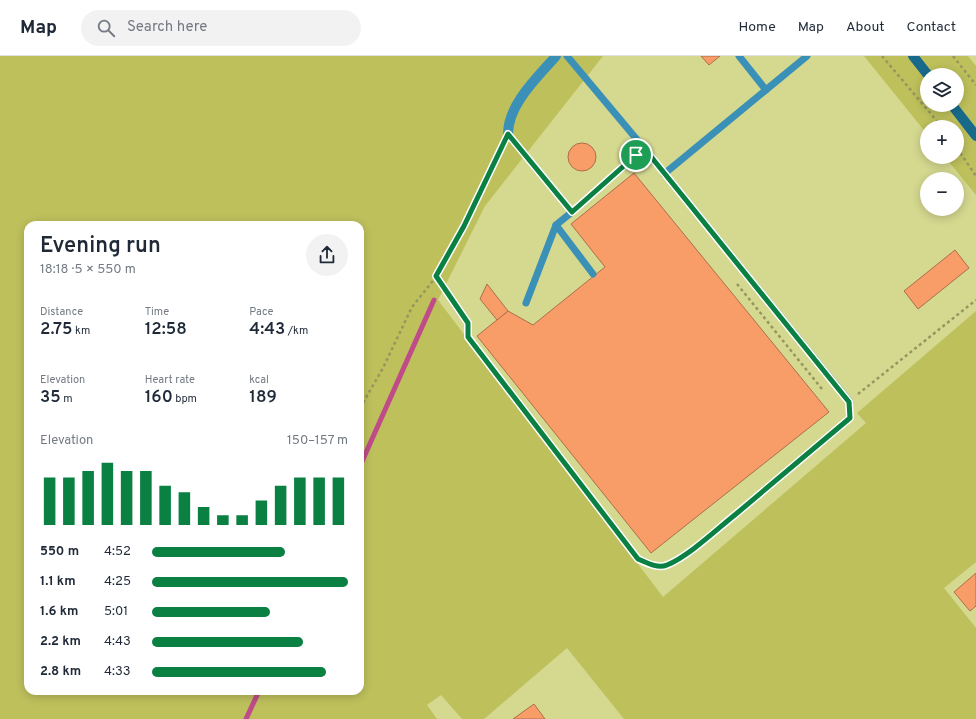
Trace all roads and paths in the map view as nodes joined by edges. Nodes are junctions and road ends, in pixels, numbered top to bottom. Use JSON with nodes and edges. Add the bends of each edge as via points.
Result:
{"nodes":[{"id":1,"x":556,"y":56,"type":"edge"},
{"id":2,"x":567,"y":56,"type":"edge"},
{"id":3,"x":738,"y":56,"type":"edge"},
{"id":4,"x":807,"y":56,"type":"edge"},
{"id":5,"x":882,"y":56,"type":"edge"},
{"id":6,"x":913,"y":56,"type":"edge"},
{"id":7,"x":953,"y":56,"type":"edge"},
{"id":8,"x":922,"y":68,"type":"edge"},
{"id":9,"x":976,"y":85,"type":"edge"},
{"id":10,"x":766,"y":90,"type":"junction"},
{"id":11,"x":957,"y":112,"type":"edge"},
{"id":12,"x":936,"y":120,"type":"edge"},
{"id":13,"x":508,"y":134,"type":"junction"},
{"id":14,"x":976,"y":136,"type":"edge"},
{"id":15,"x":644,"y":148,"type":"junction"},
{"id":16,"x":964,"y":158,"type":"edge"},
{"id":17,"x":664,"y":174,"type":"junction"},
{"id":18,"x":976,"y":176,"type":"edge"},
{"id":19,"x":572,"y":212,"type":"junction"},
{"id":20,"x":556,"y":225,"type":"junction"},
{"id":21,"x":593,"y":274,"type":"dead end"},
{"id":22,"x":436,"y":276,"type":"junction"},
{"id":23,"x":732,"y":278,"type":"dead end"},
{"id":24,"x":976,"y":300,"type":"edge"},
{"id":25,"x":526,"y":303,"type":"dead end"},
{"id":26,"x":825,"y":392,"type":"dead end"},
{"id":27,"x":364,"y":401,"type":"edge"},
{"id":28,"x":849,"y":402,"type":"junction"}],
"edges":[{"from":1,"to":13,"type":"street","via":[[516,105],[511,115]]},
{"from":2,"to":15,"type":"lane"},
{"from":3,"to":10,"type":"lane"},
{"from":4,"to":10,"type":"lane"},
{"from":5,"to":12,"type":"path"},
{"from":6,"to":8,"type":"main road"},
{"from":7,"to":9,"type":"path"},
{"from":10,"to":17,"type":"lane"},
{"from":11,"to":14,"type":"main road"},
{"from":13,"to":19,"type":"lane"},
{"from":13,"to":22,"type":"path","via":[[464,226]]},
{"from":15,"to":17,"type":"lane"},
{"from":15,"to":19,"type":"lane"},
{"from":16,"to":18,"type":"path"},
{"from":17,"to":28,"type":"lane"},
{"from":19,"to":20,"type":"lane"},
{"from":20,"to":21,"type":"lane"},
{"from":20,"to":25,"type":"lane"},
{"from":22,"to":27,"type":"path","via":[[412,307]]},
{"from":22,"to":28,"type":"path","via":[[468,323],[468,337],[638,559],[648,564],[666,565],[681,558],[713,533],[850,418]]},
{"from":23,"to":26,"type":"path"},
{"from":24,"to":28,"type":"path"}]}
